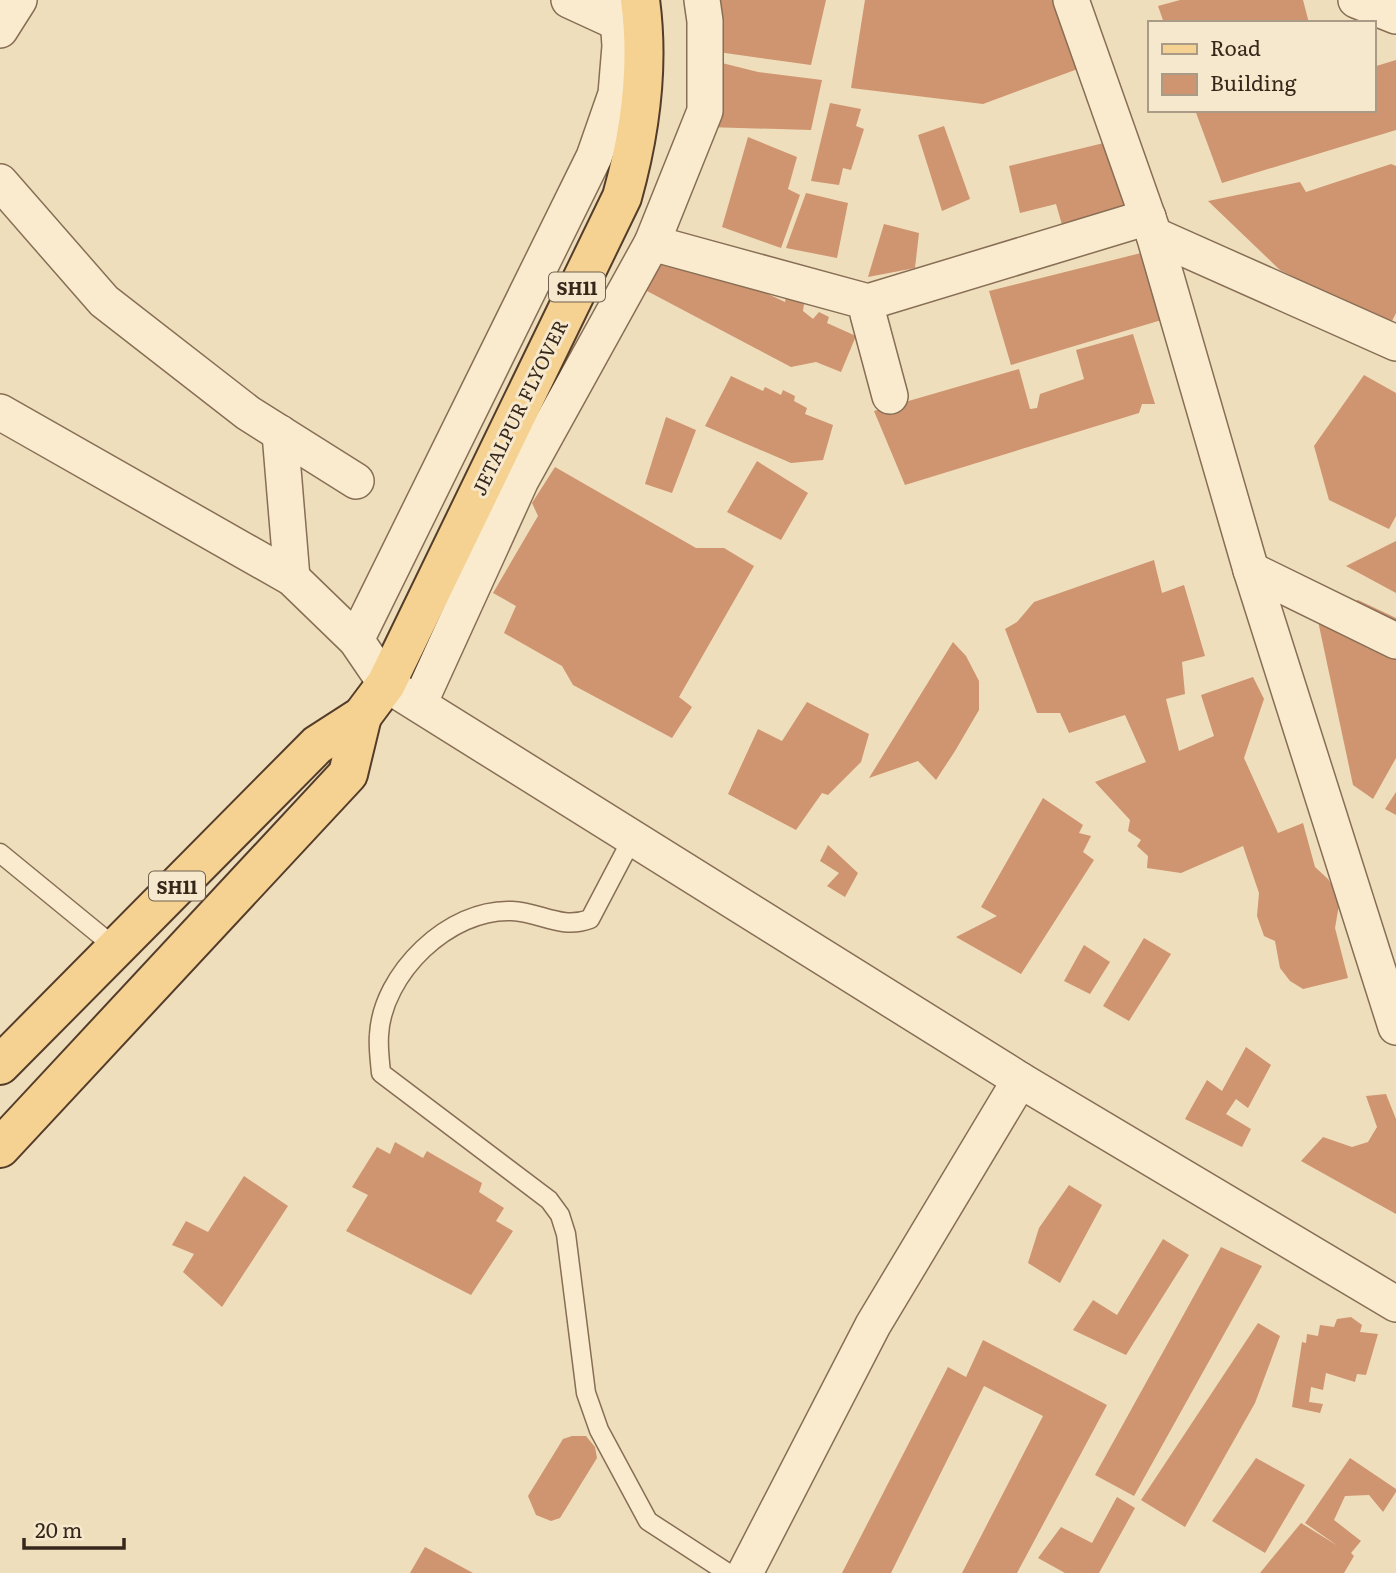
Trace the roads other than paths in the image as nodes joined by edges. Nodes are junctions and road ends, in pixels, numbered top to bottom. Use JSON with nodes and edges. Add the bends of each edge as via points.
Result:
{"nodes":[{"id":1,"x":19,"y":0,"type":"edge"},
{"id":2,"x":569,"y":0,"type":"edge"},
{"id":3,"x":702,"y":0,"type":"edge"},
{"id":4,"x":1071,"y":0,"type":"edge"},
{"id":5,"x":1356,"y":0,"type":"edge"},
{"id":6,"x":625,"y":8,"type":"edge"},
{"id":7,"x":1396,"y":16,"type":"edge"},
{"id":8,"x":0,"y":30,"type":"edge"},
{"id":9,"x":0,"y":182,"type":"edge"},
{"id":10,"x":1151,"y":226,"type":"junction"},
{"id":11,"x":652,"y":243,"type":"junction"},
{"id":12,"x":868,"y":302,"type":"junction"},
{"id":13,"x":1396,"y":343,"type":"edge"},
{"id":14,"x":890,"y":396,"type":"dead end"},
{"id":15,"x":0,"y":412,"type":"edge"},
{"id":16,"x":280,"y":433,"type":"junction"},
{"id":17,"x":356,"y":481,"type":"dead end"},
{"id":18,"x":1251,"y":570,"type":"junction"},
{"id":19,"x":292,"y":578,"type":"junction"},
{"id":20,"x":356,"y":640,"type":"junction"},
{"id":21,"x":1396,"y":641,"type":"edge"},
{"id":22,"x":386,"y":684,"type":"junction"},
{"id":23,"x":419,"y":704,"type":"junction"},
{"id":24,"x":362,"y":716,"type":"junction"},
{"id":25,"x":633,"y":837,"type":"junction"},
{"id":26,"x":0,"y":852,"type":"edge"},
{"id":27,"x":116,"y":948,"type":"junction"},
{"id":28,"x":1396,"y":1027,"type":"edge"},
{"id":29,"x":0,"y":1065,"type":"edge"},
{"id":30,"x":1020,"y":1080,"type":"junction"},
{"id":31,"x":0,"y":1148,"type":"edge"},
{"id":32,"x":1396,"y":1304,"type":"edge"},
{"id":33,"x":728,"y":1573,"type":"edge"},
{"id":34,"x":745,"y":1573,"type":"edge"}],
"edges":[{"from":1,"to":8,"type":"street"},
{"from":2,"to":6,"type":"street"},
{"from":3,"to":11,"type":"street","via":[[705,111]]},
{"from":4,"to":10,"type":"street"},
{"from":5,"to":7,"type":"street"},
{"from":6,"to":20,"type":"street","via":[[616,94],[594,157]]},
{"from":6,"to":22,"type":"main road","name":"JETALPUR FLYOVER","number":"SH11","via":[[645,40],[634,154],[622,197]]},
{"from":9,"to":16,"type":"street","via":[[104,301]]},
{"from":10,"to":12,"type":"street"},
{"from":10,"to":13,"type":"street"},
{"from":10,"to":18,"type":"street"},
{"from":11,"to":12,"type":"street"},
{"from":11,"to":23,"type":"street","via":[[521,480]]},
{"from":12,"to":14,"type":"street","via":[[867,314]]},
{"from":15,"to":19,"type":"street"},
{"from":16,"to":17,"type":"street"},
{"from":16,"to":19,"type":"street"},
{"from":18,"to":21,"type":"street"},
{"from":18,"to":28,"type":"street"},
{"from":19,"to":20,"type":"street"},
{"from":20,"to":22,"type":"street"},
{"from":22,"to":23,"type":"street"},
{"from":22,"to":24,"type":"main road","number":"SH11"},
{"from":23,"to":25,"type":"street"},
{"from":24,"to":27,"type":"main road","number":"SH11","via":[[317,745]]},
{"from":24,"to":31,"type":"main road","via":[[348,774]]},
{"from":25,"to":30,"type":"street"},
{"from":25,"to":33,"type":"lane","via":[[590,919],[565,924],[512,911],[462,921],[418,950],[390,998],[379,1033],[381,1073],[549,1199],[566,1234],[586,1393],[599,1430],[648,1521]]},
{"from":26,"to":27,"type":"lane"},
{"from":27,"to":29,"type":"main road","number":"SH11"},
{"from":30,"to":32,"type":"street"},
{"from":30,"to":34,"type":"street","via":[[873,1325]]}]}
